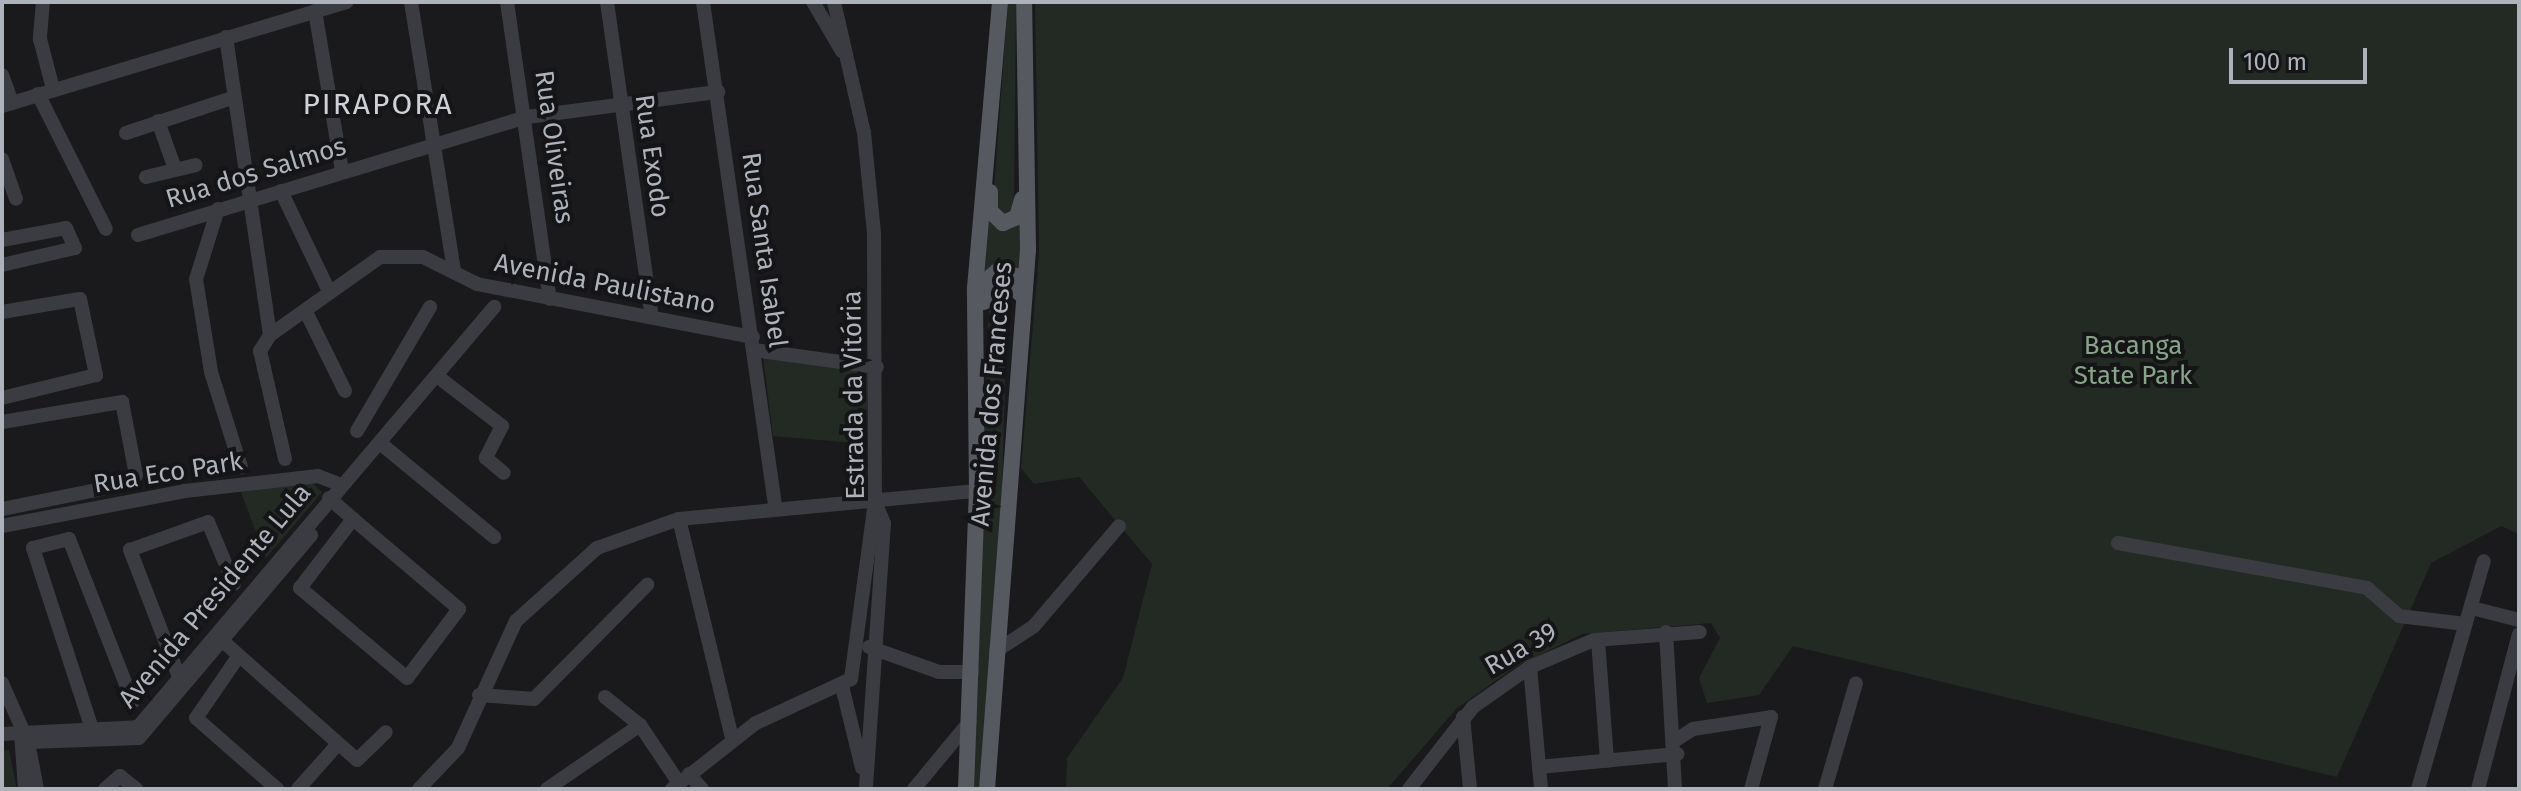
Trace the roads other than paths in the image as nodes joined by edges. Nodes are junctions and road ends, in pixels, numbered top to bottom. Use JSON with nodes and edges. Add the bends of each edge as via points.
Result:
{"nodes":[{"id":1,"x":43,"y":2,"type":"edge"},
{"id":2,"x":347,"y":2,"type":"edge"},
{"id":3,"x":411,"y":2,"type":"edge"},
{"id":4,"x":507,"y":2,"type":"edge"},
{"id":5,"x":607,"y":2,"type":"edge"},
{"id":6,"x":703,"y":2,"type":"edge"},
{"id":7,"x":813,"y":2,"type":"edge"},
{"id":8,"x":834,"y":2,"type":"edge"},
{"id":9,"x":1000,"y":2,"type":"edge"},
{"id":10,"x":1024,"y":2,"type":"edge"},
{"id":11,"x":315,"y":11,"type":"junction"},
{"id":12,"x":226,"y":37,"type":"junction"},
{"id":13,"x":848,"y":62,"type":"junction"},
{"id":14,"x":2,"y":75,"type":"edge"},
{"id":15,"x":46,"y":92,"type":"junction"},
{"id":16,"x":718,"y":92,"type":"junction"},
{"id":17,"x":232,"y":98,"type":"junction"},
{"id":18,"x":620,"y":102,"type":"junction"},
{"id":19,"x":7,"y":104,"type":"edge"},
{"id":20,"x":527,"y":117,"type":"junction"},
{"id":21,"x":158,"y":121,"type":"junction"},
{"id":22,"x":1022,"y":121,"type":"junction"},
{"id":23,"x":126,"y":133,"type":"dead end"},
{"id":24,"x":990,"y":134,"type":"junction"},
{"id":25,"x":433,"y":145,"type":"junction"},
{"id":26,"x":2,"y":159,"type":"edge"},
{"id":27,"x":196,"y":165,"type":"dead end"},
{"id":28,"x":175,"y":169,"type":"junction"},
{"id":29,"x":342,"y":171,"type":"junction"},
{"id":30,"x":146,"y":177,"type":"dead end"},
{"id":31,"x":281,"y":191,"type":"junction"},
{"id":32,"x":16,"y":199,"type":"dead end"},
{"id":33,"x":247,"y":199,"type":"junction"},
{"id":34,"x":218,"y":209,"type":"junction"},
{"id":35,"x":106,"y":229,"type":"dead end"},
{"id":36,"x":138,"y":235,"type":"dead end"},
{"id":37,"x":2,"y":240,"type":"edge"},
{"id":38,"x":2,"y":265,"type":"edge"},
{"id":39,"x":454,"y":269,"type":"junction"},
{"id":40,"x":329,"y":291,"type":"junction"},
{"id":41,"x":550,"y":299,"type":"junction"},
{"id":42,"x":430,"y":307,"type":"dead end"},
{"id":43,"x":494,"y":307,"type":"dead end"},
{"id":44,"x":2,"y":312,"type":"edge"},
{"id":45,"x":306,"y":312,"type":"junction"},
{"id":46,"x":652,"y":317,"type":"junction"},
{"id":47,"x":270,"y":335,"type":"junction"},
{"id":48,"x":753,"y":343,"type":"junction"},
{"id":49,"x":877,"y":367,"type":"junction"},
{"id":50,"x":437,"y":376,"type":"junction"},
{"id":51,"x":977,"y":388,"type":"junction"},
{"id":52,"x":345,"y":391,"type":"dead end"},
{"id":53,"x":2,"y":398,"type":"edge"},
{"id":54,"x":1015,"y":398,"type":"junction"},
{"id":55,"x":2,"y":422,"type":"edge"},
{"id":56,"x":357,"y":431,"type":"dead end"},
{"id":57,"x":380,"y":443,"type":"junction"},
{"id":58,"x":285,"y":459,"type":"dead end"},
{"id":59,"x":241,"y":467,"type":"dead end"},
{"id":60,"x":504,"y":473,"type":"dead end"},
{"id":61,"x":341,"y":485,"type":"junction"},
{"id":62,"x":977,"y":491,"type":"junction"},
{"id":63,"x":333,"y":501,"type":"junction"},
{"id":64,"x":875,"y":502,"type":"junction"},
{"id":65,"x":775,"y":505,"type":"junction"},
{"id":66,"x":2,"y":509,"type":"edge"},
{"id":67,"x":353,"y":519,"type":"junction"},
{"id":68,"x":679,"y":519,"type":"junction"},
{"id":69,"x":2,"y":526,"type":"edge"},
{"id":70,"x":1119,"y":526,"type":"dead end"},
{"id":71,"x":494,"y":537,"type":"dead end"},
{"id":72,"x":2118,"y":543,"type":"dead end"},
{"id":73,"x":2484,"y":561,"type":"dead end"},
{"id":74,"x":234,"y":584,"type":"dead end"},
{"id":75,"x":647,"y":585,"type":"dead end"},
{"id":76,"x":2472,"y":608,"type":"junction"},
{"id":77,"x":2519,"y":620,"type":"edge"},
{"id":78,"x":2466,"y":624,"type":"junction"},
{"id":79,"x":1666,"y":632,"type":"junction"},
{"id":80,"x":1700,"y":632,"type":"dead end"},
{"id":81,"x":2519,"y":634,"type":"edge"},
{"id":82,"x":219,"y":638,"type":"junction"},
{"id":83,"x":1598,"y":640,"type":"junction"},
{"id":84,"x":857,"y":646,"type":"junction"},
{"id":85,"x":876,"y":648,"type":"junction"},
{"id":86,"x":996,"y":651,"type":"junction"},
{"id":87,"x":238,"y":657,"type":"junction"},
{"id":88,"x":1530,"y":667,"type":"junction"},
{"id":89,"x":972,"y":672,"type":"junction"},
{"id":90,"x":2,"y":683,"type":"edge"},
{"id":91,"x":181,"y":683,"type":"junction"},
{"id":92,"x":1856,"y":683,"type":"dead end"},
{"id":93,"x":842,"y":686,"type":"junction"},
{"id":94,"x":479,"y":695,"type":"junction"},
{"id":95,"x":605,"y":697,"type":"dead end"},
{"id":96,"x":133,"y":702,"type":"dead end"},
{"id":97,"x":1463,"y":717,"type":"junction"},
{"id":98,"x":970,"y":721,"type":"junction"},
{"id":99,"x":640,"y":725,"type":"junction"},
{"id":100,"x":386,"y":732,"type":"dead end"},
{"id":101,"x":2,"y":734,"type":"edge"},
{"id":102,"x":95,"y":736,"type":"junction"},
{"id":103,"x":732,"y":738,"type":"junction"},
{"id":104,"x":17,"y":740,"type":"edge"},
{"id":105,"x":338,"y":744,"type":"junction"},
{"id":106,"x":1676,"y":747,"type":"junction"},
{"id":107,"x":968,"y":750,"type":"junction"},
{"id":108,"x":936,"y":760,"type":"junction"},
{"id":109,"x":1607,"y":761,"type":"junction"},
{"id":110,"x":1539,"y":767,"type":"junction"},
{"id":111,"x":680,"y":782,"type":"edge"},
{"id":112,"x":866,"y":787,"type":"edge"},
{"id":113,"x":25,"y":789,"type":"edge"},
{"id":114,"x":37,"y":789,"type":"edge"},
{"id":115,"x":105,"y":789,"type":"edge"},
{"id":116,"x":136,"y":789,"type":"edge"},
{"id":117,"x":277,"y":789,"type":"edge"},
{"id":118,"x":298,"y":789,"type":"edge"},
{"id":119,"x":419,"y":789,"type":"edge"},
{"id":120,"x":547,"y":789,"type":"edge"},
{"id":121,"x":702,"y":789,"type":"edge"},
{"id":122,"x":914,"y":789,"type":"edge"},
{"id":123,"x":966,"y":789,"type":"edge"},
{"id":124,"x":987,"y":789,"type":"edge"},
{"id":125,"x":1409,"y":789,"type":"edge"},
{"id":126,"x":1470,"y":789,"type":"edge"},
{"id":127,"x":1541,"y":789,"type":"edge"},
{"id":128,"x":1675,"y":789,"type":"edge"},
{"id":129,"x":1751,"y":789,"type":"edge"},
{"id":130,"x":1825,"y":789,"type":"edge"},
{"id":131,"x":2418,"y":789,"type":"edge"},
{"id":132,"x":2478,"y":789,"type":"edge"}],
"edges":[{"from":1,"to":15,"type":"street","via":[[39,29]]},
{"from":2,"to":11,"type":"street"},
{"from":3,"to":25,"type":"street"},
{"from":4,"to":20,"type":"street","name":"Rua Oliveiras"},
{"from":5,"to":18,"type":"street","name":"Rua Exodo"},
{"from":6,"to":16,"type":"street","name":"Rua Santa Isabel"},
{"from":7,"to":13,"type":"street"},
{"from":8,"to":13,"type":"street","name":"Estrada da Vitória"},
{"from":9,"to":24,"type":"main road","name":"Avenida dos Franceses"},
{"from":10,"to":22,"type":"main road","name":"Avenida dos Franceses"},
{"from":11,"to":12,"type":"street"},
{"from":11,"to":29,"type":"street"},
{"from":12,"to":15,"type":"street"},
{"from":12,"to":17,"type":"street"},
{"from":13,"to":49,"type":"street","name":"Estrada da Vitória","via":[[870,190]]},
{"from":14,"to":19,"type":"street"},
{"from":15,"to":19,"type":"street"},
{"from":15,"to":35,"type":"street"},
{"from":16,"to":18,"type":"street","name":"Rua dos Salmos"},
{"from":16,"to":48,"type":"street","name":"Rua Santa Isabel"},
{"from":17,"to":21,"type":"street"},
{"from":17,"to":33,"type":"street"},
{"from":18,"to":20,"type":"street","name":"Rua dos Salmos"},
{"from":18,"to":46,"type":"street","name":"Rua Exodo"},
{"from":20,"to":25,"type":"street","name":"Rua dos Salmos"},
{"from":20,"to":41,"type":"street","name":"Rua Oliveiras"},
{"from":21,"to":23,"type":"street"},
{"from":21,"to":28,"type":"street"},
{"from":22,"to":24,"type":"main road","via":[[1022,206],[1007,223],[989,207]]},
{"from":22,"to":54,"type":"main road","name":"Avenida dos Franceses","via":[[1028,250]]},
{"from":24,"to":51,"type":"main road","name":"Avenida dos Franceses","via":[[976,258]]},
{"from":25,"to":29,"type":"street","name":"Rua dos Salmos"},
{"from":25,"to":39,"type":"street"},
{"from":26,"to":32,"type":"street"},
{"from":27,"to":28,"type":"street"},
{"from":28,"to":30,"type":"street"},
{"from":29,"to":31,"type":"street","name":"Rua dos Salmos"},
{"from":31,"to":33,"type":"street","name":"Rua dos Salmos"},
{"from":31,"to":40,"type":"street"},
{"from":33,"to":34,"type":"street","name":"Rua dos Salmos"},
{"from":33,"to":47,"type":"street"},
{"from":34,"to":36,"type":"street","name":"Rua dos Salmos"},
{"from":34,"to":59,"type":"street","via":[[196,279],[211,372]]},
{"from":37,"to":38,"type":"street","via":[[66,228],[75,248]]},
{"from":39,"to":40,"type":"street","name":"Avenida Paulistano","via":[[390,255]]},
{"from":39,"to":41,"type":"street","name":"Avenida Paulistano","via":[[469,281]]},
{"from":40,"to":45,"type":"street","name":"Avenida Paulistano"},
{"from":41,"to":46,"type":"street","name":"Avenida Paulistano"},
{"from":42,"to":56,"type":"street"},
{"from":43,"to":50,"type":"street"},
{"from":44,"to":53,"type":"street","via":[[80,299],[96,375]]},
{"from":45,"to":47,"type":"street","name":"Avenida Paulistano"},
{"from":45,"to":52,"type":"street"},
{"from":46,"to":48,"type":"street","name":"Avenida Paulistano"},
{"from":47,"to":58,"type":"street","via":[[259,361]]},
{"from":48,"to":49,"type":"street","name":"Avenida Paulistano"},
{"from":48,"to":65,"type":"street","name":"Rua Santa Isabel"},
{"from":49,"to":64,"type":"street","name":"Estrada da Vitória"},
{"from":50,"to":57,"type":"street"},
{"from":50,"to":60,"type":"street","via":[[502,426],[486,458]]},
{"from":51,"to":54,"type":"main road","via":[[986,284],[1005,269],[1019,284]]},
{"from":51,"to":62,"type":"main road","name":"Avenida dos Franceses"},
{"from":54,"to":86,"type":"main road","name":"Avenida dos Franceses"},
{"from":55,"to":66,"type":"street","via":[[122,402],[136,475],[131,483]]},
{"from":57,"to":61,"type":"street"},
{"from":57,"to":71,"type":"street"},
{"from":61,"to":63,"type":"street","name":"Avenida Presidente Lula"},
{"from":61,"to":69,"type":"street","name":"Rua Eco Park","via":[[318,476],[215,488]]},
{"from":62,"to":64,"type":"street"},
{"from":62,"to":89,"type":"main road","name":"Avenida dos Franceses"},
{"from":63,"to":67,"type":"street"},
{"from":63,"to":82,"type":"street","name":"Avenida Presidente Lula"},
{"from":64,"to":65,"type":"street"},
{"from":64,"to":84,"type":"street"},
{"from":64,"to":85,"type":"street","name":"Estrada da Vitória","via":[[884,523]]},
{"from":65,"to":68,"type":"street"},
{"from":67,"to":67,"type":"street","via":[[300,588],[407,678],[459,609]]},
{"from":68,"to":94,"type":"street","via":[[597,548],[548,586],[508,633]]},
{"from":68,"to":103,"type":"street"},
{"from":70,"to":86,"type":"street","via":[[1034,626]]},
{"from":72,"to":78,"type":"street","via":[[2367,588],[2399,616]]},
{"from":73,"to":76,"type":"street"},
{"from":74,"to":91,"type":"street","via":[[208,522],[130,550]]},
{"from":75,"to":94,"type":"street","via":[[534,699]]},
{"from":76,"to":77,"type":"street"},
{"from":76,"to":78,"type":"street"},
{"from":78,"to":131,"type":"street"},
{"from":79,"to":80,"type":"street","name":"Rua 39"},
{"from":79,"to":83,"type":"street","name":"Rua 39"},
{"from":79,"to":106,"type":"street"},
{"from":81,"to":132,"type":"street"},
{"from":82,"to":87,"type":"street"},
{"from":82,"to":91,"type":"street","name":"Avenida Presidente Lula"},
{"from":83,"to":88,"type":"street","name":"Rua 39"},
{"from":83,"to":109,"type":"street"},
{"from":84,"to":85,"type":"street"},
{"from":84,"to":93,"type":"street","via":[[853,675]]},
{"from":85,"to":89,"type":"street","via":[[927,669]]},
{"from":85,"to":112,"type":"street","name":"Estrada da Vitória"},
{"from":86,"to":124,"type":"main road","name":"Avenida dos Franceses"},
{"from":87,"to":105,"type":"street"},
{"from":87,"to":117,"type":"street","via":[[196,718]]},
{"from":88,"to":97,"type":"street","name":"Rua 39"},
{"from":88,"to":110,"type":"street"},
{"from":89,"to":98,"type":"main road","name":"Avenida dos Franceses"},
{"from":90,"to":104,"type":"street"},
{"from":91,"to":102,"type":"street","name":"Avenida Presidente Lula","via":[[139,738]]},
{"from":92,"to":130,"type":"street"},
{"from":93,"to":103,"type":"street"},
{"from":93,"to":112,"type":"street"},
{"from":94,"to":119,"type":"street","via":[[458,748]]},
{"from":95,"to":99,"type":"street"},
{"from":96,"to":102,"type":"street","via":[[69,539],[33,548]]},
{"from":97,"to":125,"type":"street","name":"Rua 39"},
{"from":97,"to":126,"type":"street"},
{"from":98,"to":107,"type":"main road","name":"Avenida dos Franceses"},
{"from":98,"to":108,"type":"street"},
{"from":99,"to":111,"type":"street"},
{"from":99,"to":120,"type":"street"},
{"from":100,"to":105,"type":"street","via":[[360,760]]},
{"from":101,"to":104,"type":"street","name":"Avenida Presidente Lula"},
{"from":102,"to":104,"type":"street","name":"Avenida Presidente Lula"},
{"from":103,"to":111,"type":"street"},
{"from":104,"to":113,"type":"street"},
{"from":104,"to":114,"type":"street"},
{"from":105,"to":118,"type":"street"},
{"from":106,"to":109,"type":"street"},
{"from":106,"to":128,"type":"street"},
{"from":106,"to":129,"type":"street","via":[[1693,729],[1771,717]]},
{"from":107,"to":108,"type":"street"},
{"from":107,"to":123,"type":"main road","name":"Avenida dos Franceses"},
{"from":108,"to":122,"type":"street"},
{"from":109,"to":110,"type":"street"},
{"from":110,"to":127,"type":"street"},
{"from":111,"to":121,"type":"street"},
{"from":115,"to":116,"type":"street","via":[[120,776]]}]}
